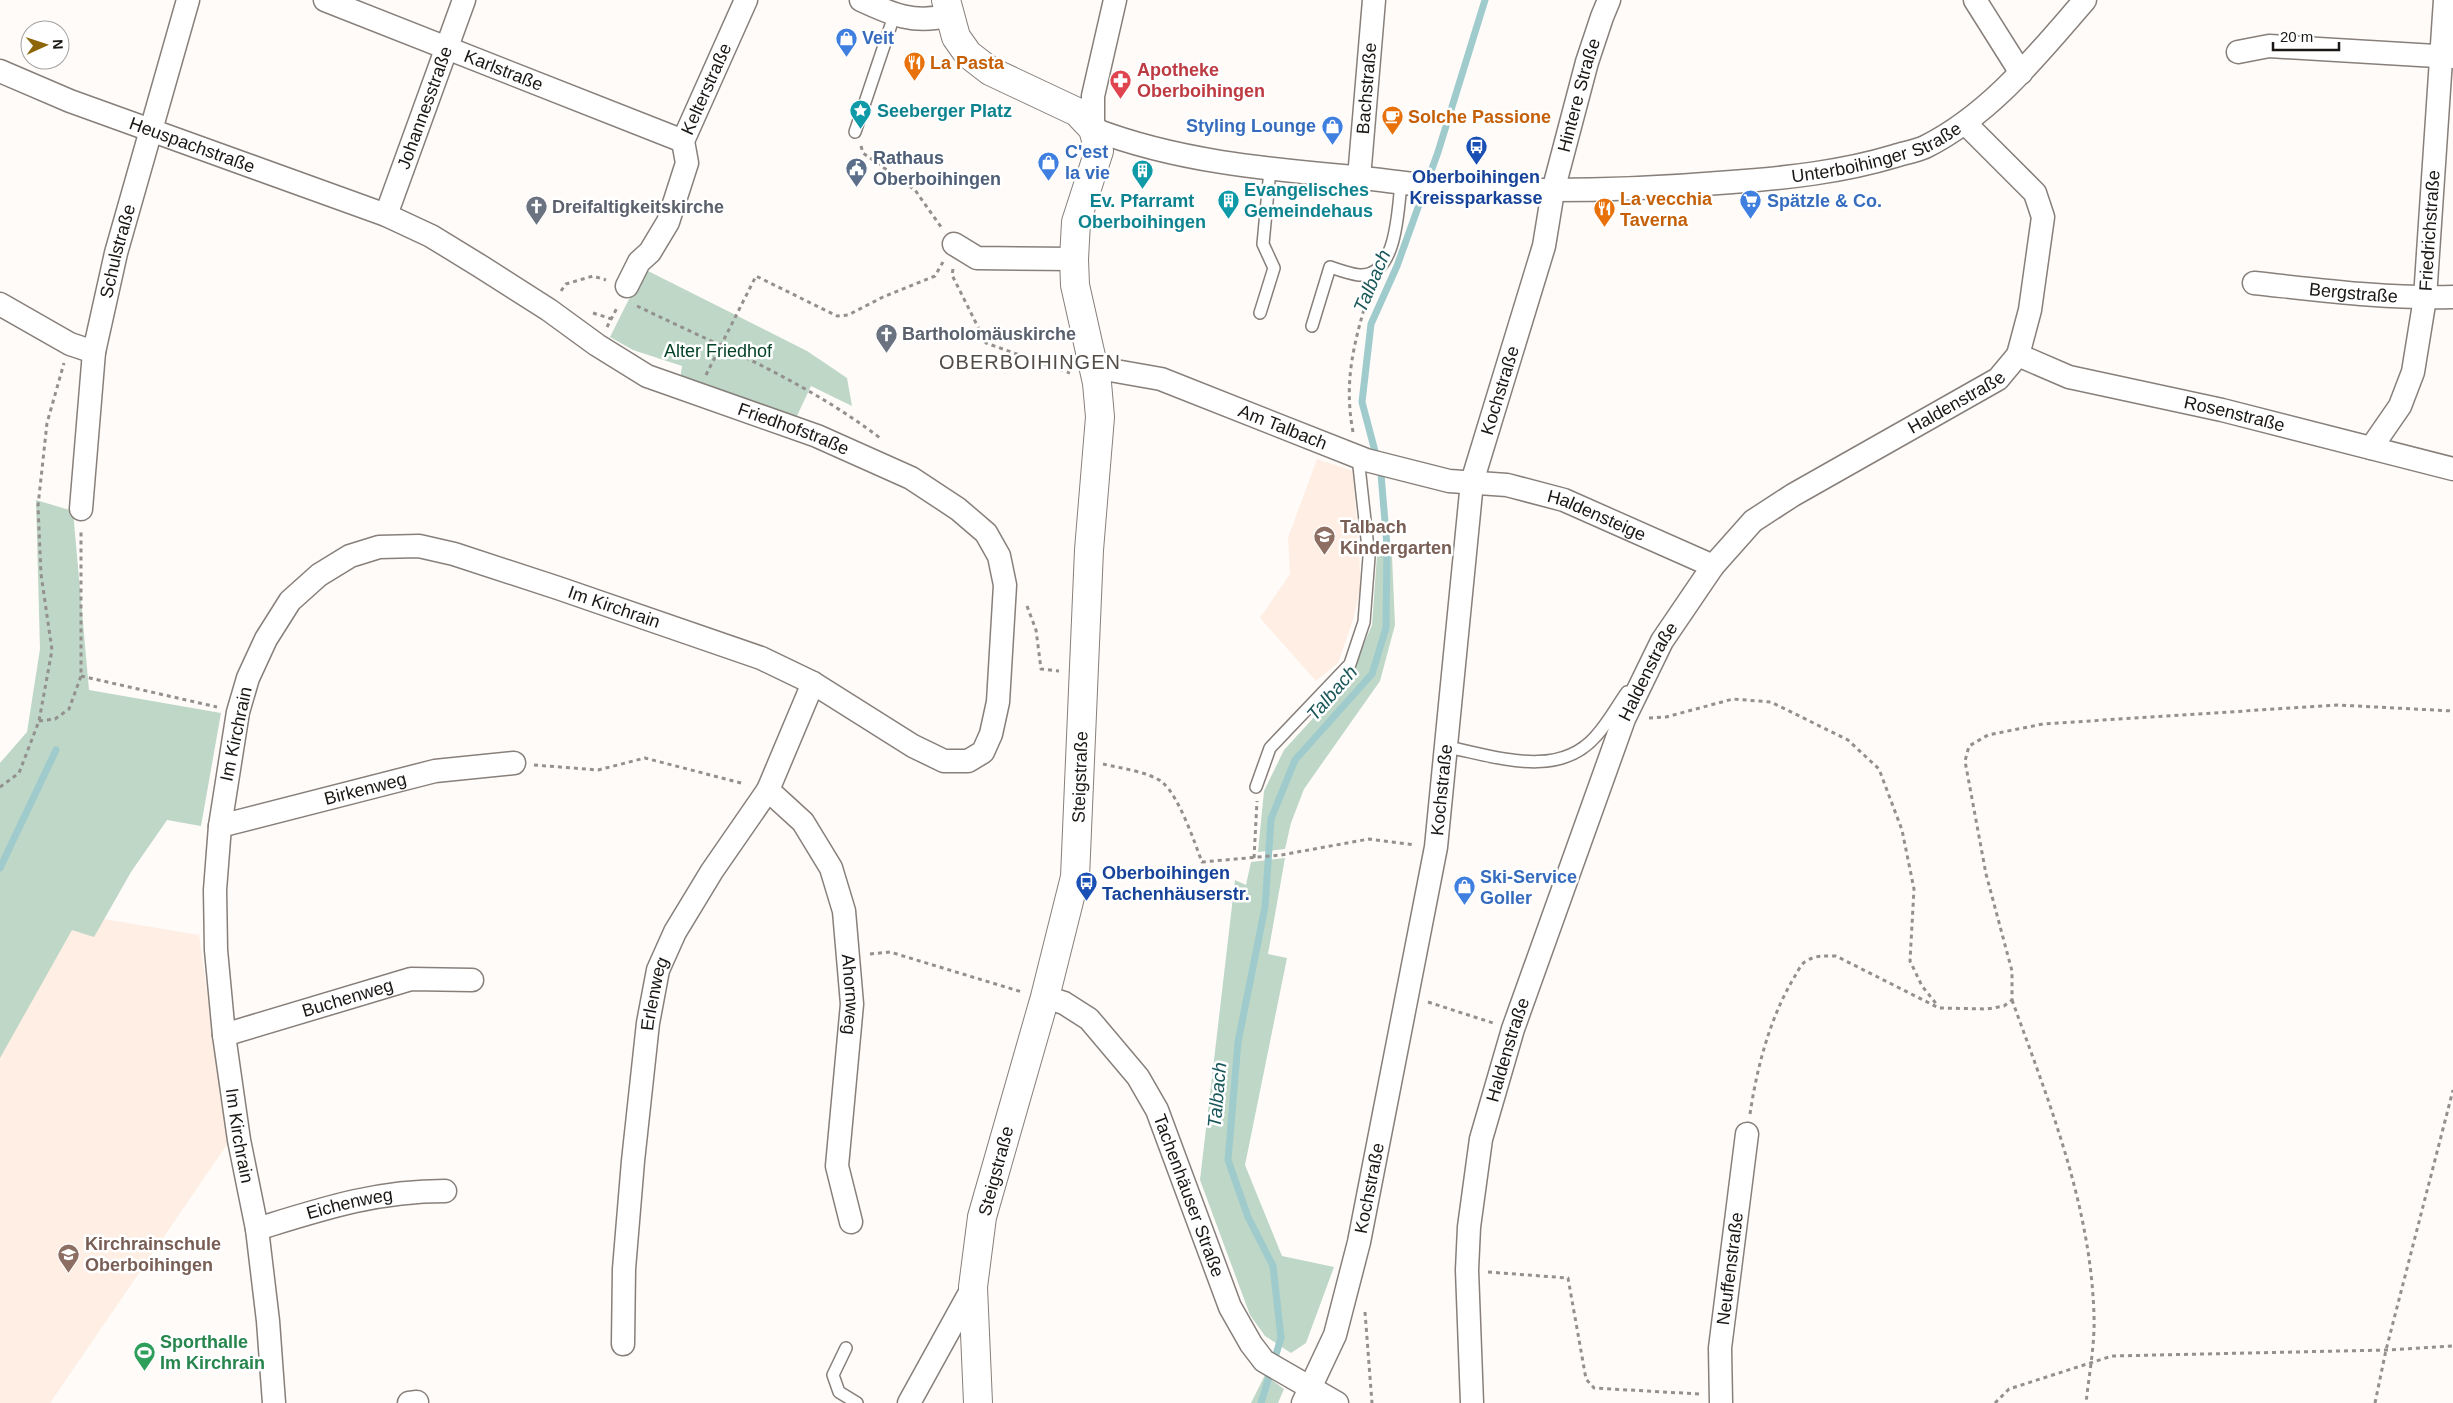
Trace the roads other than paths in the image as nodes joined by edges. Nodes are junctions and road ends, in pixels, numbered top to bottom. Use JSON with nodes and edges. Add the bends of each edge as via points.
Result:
{"nodes":[{"id":1,"x":188,"y":0,"type":"edge"},
{"id":2,"x":326,"y":0,"type":"edge"},
{"id":3,"x":464,"y":0,"type":"edge"},
{"id":4,"x":746,"y":0,"type":"edge"},
{"id":5,"x":860,"y":0,"type":"edge"},
{"id":6,"x":1115,"y":0,"type":"edge"},
{"id":7,"x":1374,"y":0,"type":"edge"},
{"id":8,"x":1610,"y":0,"type":"edge"},
{"id":9,"x":1975,"y":0,"type":"edge"},
{"id":10,"x":2085,"y":0,"type":"edge"},
{"id":11,"x":2445,"y":0,"type":"edge"},
{"id":12,"x":947,"y":7,"type":"edge"},
{"id":13,"x":894,"y":16,"type":"junction"},
{"id":14,"x":447,"y":47,"type":"junction"},
{"id":15,"x":2238,"y":52,"type":"dead end"},
{"id":16,"x":2447,"y":57,"type":"edge"},
{"id":17,"x":0,"y":71,"type":"edge"},
{"id":18,"x":2021,"y":73,"type":"junction"},
{"id":19,"x":1964,"y":124,"type":"junction"},
{"id":20,"x":151,"y":129,"type":"junction"},
{"id":21,"x":1092,"y":129,"type":"junction"},
{"id":22,"x":855,"y":132,"type":"road end"},
{"id":23,"x":683,"y":141,"type":"junction"},
{"id":24,"x":1270,"y":170,"type":"junction"},
{"id":25,"x":1359,"y":178,"type":"junction"},
{"id":26,"x":1408,"y":184,"type":"junction"},
{"id":27,"x":1553,"y":191,"type":"junction"},
{"id":28,"x":386,"y":215,"type":"junction"},
{"id":29,"x":954,"y":244,"type":"road end"},
{"id":30,"x":1074,"y":259,"type":"junction"},
{"id":31,"x":2254,"y":283,"type":"dead end"},
{"id":32,"x":627,"y":286,"type":"road end"},
{"id":33,"x":2453,"y":297,"type":"edge"},
{"id":34,"x":2424,"y":298,"type":"junction"},
{"id":35,"x":0,"y":304,"type":"edge"},
{"id":36,"x":1260,"y":313,"type":"dead end"},
{"id":37,"x":1312,"y":326,"type":"dead end"},
{"id":38,"x":94,"y":352,"type":"junction"},
{"id":39,"x":2018,"y":355,"type":"junction"},
{"id":40,"x":1095,"y":375,"type":"junction"},
{"id":41,"x":2371,"y":448,"type":"junction"},
{"id":42,"x":1362,"y":459,"type":"junction"},
{"id":43,"x":2453,"y":469,"type":"edge"},
{"id":44,"x":1472,"y":482,"type":"junction"},
{"id":45,"x":81,"y":509,"type":"road end"},
{"id":46,"x":1713,"y":566,"type":"junction"},
{"id":47,"x":1662,"y":641,"type":"junction"},
{"id":48,"x":813,"y":683,"type":"junction"},
{"id":49,"x":1447,"y":747,"type":"junction"},
{"id":50,"x":968,"y":760,"type":"joint"},
{"id":51,"x":514,"y":763,"type":"road end"},
{"id":52,"x":1256,"y":787,"type":"road end"},
{"id":53,"x":768,"y":790,"type":"junction"},
{"id":54,"x":220,"y":826,"type":"junction"},
{"id":55,"x":472,"y":980,"type":"dead end"},
{"id":56,"x":1045,"y":998,"type":"junction"},
{"id":57,"x":224,"y":1035,"type":"junction"},
{"id":58,"x":1747,"y":1134,"type":"road end"},
{"id":59,"x":445,"y":1191,"type":"dead end"},
{"id":60,"x":851,"y":1222,"type":"dead end"},
{"id":61,"x":256,"y":1229,"type":"junction"},
{"id":62,"x":973,"y":1287,"type":"junction"},
{"id":63,"x":623,"y":1344,"type":"dead end"},
{"id":64,"x":846,"y":1348,"type":"dead end"},
{"id":65,"x":1307,"y":1394,"type":"edge"},
{"id":66,"x":1720,"y":1399,"type":"edge"},
{"id":67,"x":417,"y":1402,"type":"edge"},
{"id":68,"x":274,"y":1403,"type":"edge"},
{"id":69,"x":409,"y":1403,"type":"edge"},
{"id":70,"x":857,"y":1403,"type":"edge"},
{"id":71,"x":909,"y":1403,"type":"edge"},
{"id":72,"x":978,"y":1403,"type":"edge"},
{"id":73,"x":1337,"y":1403,"type":"edge"},
{"id":74,"x":1472,"y":1403,"type":"edge"}],
"edges":[{"from":1,"to":20,"type":"street","name":"Schulstraße"},
{"from":2,"to":14,"type":"street","name":"Karlstraße"},
{"from":3,"to":14,"type":"street","name":"Johannesstraße"},
{"from":4,"to":23,"type":"street","name":"Kelterstraße"},
{"from":5,"to":13,"type":"street"},
{"from":6,"to":21,"type":"street","via":[[1093,96]]},
{"from":7,"to":25,"type":"street","name":"Bachstraße"},
{"from":8,"to":27,"type":"street","name":"Hintere Straße","via":[[1587,62]]},
{"from":9,"to":18,"type":"street"},
{"from":10,"to":18,"type":"street","name":"Unterboihinger Straße"},
{"from":11,"to":16,"type":"street","name":"Friedrichstraße"},
{"from":12,"to":13,"type":"street","via":[[932,20]]},
{"from":12,"to":21,"type":"street","via":[[956,37],[968,54],[990,71],[1077,112]]},
{"from":13,"to":22,"type":"lane"},
{"from":14,"to":23,"type":"street","name":"Karlstraße"},
{"from":14,"to":28,"type":"street","name":"Johannesstraße"},
{"from":15,"to":16,"type":"street","via":[[2269,46]]},
{"from":16,"to":34,"type":"street","name":"Friedrichstraße"},
{"from":17,"to":20,"type":"street","name":"Heuspachstraße","via":[[70,101]]},
{"from":18,"to":19,"type":"street","name":"Unterboihinger Straße"},
{"from":19,"to":27,"type":"street","name":"Unterboihinger Straße","via":[[1924,148],[1874,162],[1783,178]]},
{"from":19,"to":39,"type":"street","name":"Haldenstraße","via":[[2036,193],[2043,217],[2030,310]]},
{"from":20,"to":28,"type":"street","name":"Heuspachstraße"},
{"from":20,"to":38,"type":"street","name":"Schulstraße","via":[[116,253]]},
{"from":21,"to":24,"type":"street","name":"Unterboihinger Straße","via":[[1178,154]]},
{"from":21,"to":30,"type":"street","name":"Steigstraße","via":[[1098,144],[1098,159],[1076,222]]},
{"from":23,"to":32,"type":"street","name":"Kelterstraße","via":[[688,163],[668,222],[650,252],[639,262]]},
{"from":24,"to":25,"type":"street","name":"Unterboihinger Straße"},
{"from":24,"to":36,"type":"lane","via":[[1263,244],[1274,268]]},
{"from":25,"to":26,"type":"street","name":"Unterboihinger Straße"},
{"from":26,"to":27,"type":"street","name":"Unterboihinger Straße"},
{"from":26,"to":37,"type":"lane","via":[[1386,261],[1374,272],[1360,275],[1330,267]]},
{"from":27,"to":44,"type":"street","name":"Kochstraße","via":[[1544,246]]},
{"from":28,"to":50,"type":"street","name":"Friedhofstraße","via":[[431,236],[647,376],[817,436],[911,478],[958,509],[986,533],[999,556],[1005,585],[998,702],[992,734],[983,752]]},
{"from":29,"to":30,"type":"street","via":[[977,258]]},
{"from":30,"to":40,"type":"street","name":"Steigstraße","via":[[1076,294]]},
{"from":31,"to":34,"type":"street","name":"Bergstraße"},
{"from":33,"to":34,"type":"street","name":"Bergstraße"},
{"from":34,"to":41,"type":"street","name":"Friedrichstraße","via":[[2413,372],[2400,406]]},
{"from":35,"to":38,"type":"street","via":[[70,344]]},
{"from":38,"to":45,"type":"street","name":"Schulstraße"},
{"from":39,"to":41,"type":"street","name":"Rosenstraße","via":[[2069,377],[2222,410]]},
{"from":39,"to":46,"type":"street","name":"Haldenstraße","via":[[1998,379],[1753,521]]},
{"from":40,"to":42,"type":"street","name":"Am Talbach","via":[[1161,379]]},
{"from":40,"to":56,"type":"street","name":"Steigstraße","via":[[1100,417],[1089,550],[1075,877]]},
{"from":41,"to":43,"type":"street","name":"Rosenstraße"},
{"from":42,"to":44,"type":"street","name":"Am Talbach","via":[[1449,481]]},
{"from":42,"to":52,"type":"lane","via":[[1369,557],[1364,622],[1350,664],[1270,748]]},
{"from":44,"to":46,"type":"street","name":"Haldensteige","via":[[1507,485],[1564,500]]},
{"from":44,"to":49,"type":"street","name":"Kochstraße"},
{"from":46,"to":47,"type":"street","name":"Haldenstraße"},
{"from":47,"to":49,"type":"lane","via":[[1596,737],[1572,756],[1551,762],[1526,762]]},
{"from":47,"to":74,"type":"street","name":"Haldenstraße","via":[[1624,719],[1513,1029],[1481,1138],[1469,1227],[1467,1270]]},
{"from":48,"to":50,"type":"street","name":"Im Kirchrain","via":[[913,746],[944,760]]},
{"from":48,"to":53,"type":"street","name":"Erlenweg"},
{"from":48,"to":54,"type":"street","name":"Im Kirchrain","via":[[761,658],[454,554],[419,546],[380,547],[350,556],[319,575],[290,602],[266,639],[248,678],[238,712]]},
{"from":49,"to":65,"type":"street","name":"Kochstraße","via":[[1436,847],[1359,1242],[1335,1335]]},
{"from":51,"to":54,"type":"street","name":"Birkenweg","via":[[435,771]]},
{"from":53,"to":60,"type":"street","name":"Ahornweg","via":[[803,822],[831,868],[844,911],[852,1004],[837,1166]]},
{"from":53,"to":63,"type":"street","name":"Erlenweg","via":[[675,932],[658,970],[648,1023],[633,1161],[624,1269]]},
{"from":54,"to":57,"type":"street","name":"Im Kirchrain","via":[[216,950]]},
{"from":55,"to":57,"type":"street","name":"Buchenweg","via":[[411,979]]},
{"from":56,"to":62,"type":"street","name":"Steigstraße","via":[[982,1217]]},
{"from":56,"to":65,"type":"street","name":"Tachenhäuser Straße","via":[[1064,1003],[1088,1019],[1138,1077],[1156,1110],[1230,1307],[1264,1361],[1288,1375]]},
{"from":57,"to":61,"type":"street","name":"Im Kirchrain"},
{"from":58,"to":66,"type":"street","name":"Neuffenstraße","via":[[1720,1348]]},
{"from":59,"to":61,"type":"street","name":"Eichenweg","via":[[410,1191],[351,1200]]},
{"from":61,"to":68,"type":"street","name":"Im Kirchrain"},
{"from":62,"to":71,"type":"street","name":"Steigstraße"},
{"from":62,"to":72,"type":"street"},
{"from":64,"to":70,"type":"lane","via":[[833,1374],[839,1392]]},
{"from":65,"to":73,"type":"street","name":"Tachenhäuser Straße"},
{"from":67,"to":69,"type":"street"}]}
